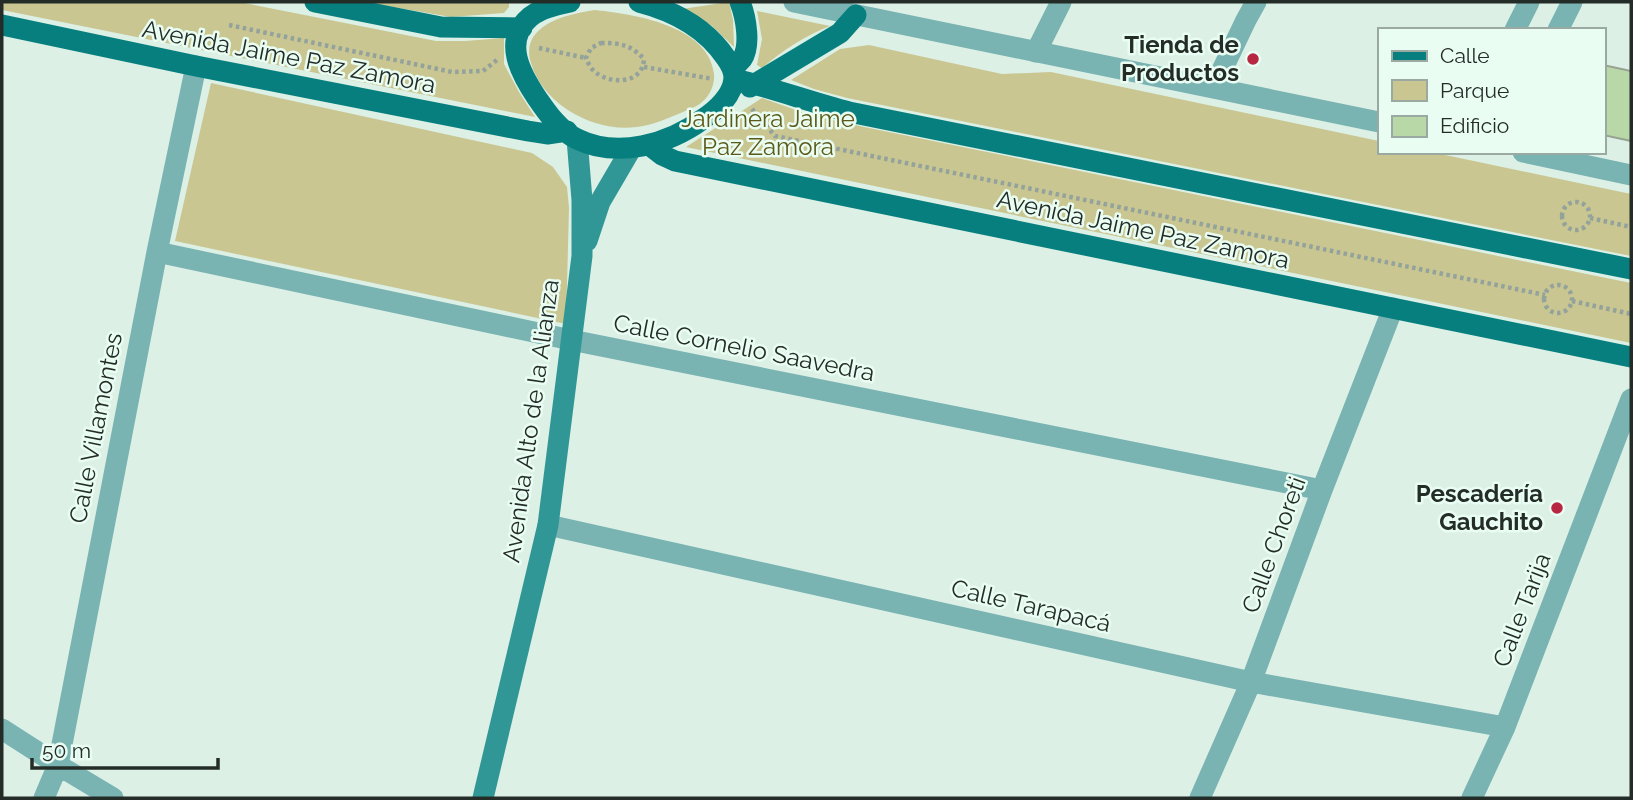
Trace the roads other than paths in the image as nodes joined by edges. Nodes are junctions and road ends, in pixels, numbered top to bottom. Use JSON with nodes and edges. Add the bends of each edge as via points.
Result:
{"nodes":[{"id":1,"x":315,"y":2,"type":"edge"},
{"id":2,"x":570,"y":2,"type":"edge"},
{"id":3,"x":740,"y":2,"type":"edge"},
{"id":4,"x":794,"y":2,"type":"edge"},
{"id":5,"x":1061,"y":2,"type":"edge"},
{"id":6,"x":1256,"y":2,"type":"edge"},
{"id":7,"x":1529,"y":2,"type":"edge"},
{"id":8,"x":1572,"y":2,"type":"edge"},
{"id":9,"x":651,"y":3,"type":"edge"},
{"id":10,"x":860,"y":9,"type":"edge"},
{"id":11,"x":526,"y":23,"type":"edge"},
{"id":12,"x":2,"y":25,"type":"edge"},
{"id":13,"x":1516,"y":28,"type":"edge"},
{"id":14,"x":1559,"y":28,"type":"edge"},
{"id":15,"x":1036,"y":52,"type":"junction"},
{"id":16,"x":196,"y":66,"type":"junction"},
{"id":17,"x":727,"y":75,"type":"junction"},
{"id":18,"x":757,"y":84,"type":"junction"},
{"id":19,"x":1214,"y":87,"type":"junction"},
{"id":20,"x":723,"y":101,"type":"junction"},
{"id":21,"x":1378,"y":122,"type":"edge"},
{"id":22,"x":572,"y":135,"type":"junction"},
{"id":23,"x":640,"y":147,"type":"junction"},
{"id":24,"x":1532,"y":154,"type":"edge"},
{"id":25,"x":1631,"y":175,"type":"edge"},
{"id":26,"x":157,"y":252,"type":"junction"},
{"id":27,"x":582,"y":256,"type":"junction"},
{"id":28,"x":1631,"y":269,"type":"edge"},
{"id":29,"x":1393,"y":308,"type":"junction"},
{"id":30,"x":571,"y":340,"type":"junction"},
{"id":31,"x":1631,"y":357,"type":"edge"},
{"id":32,"x":1631,"y":399,"type":"edge"},
{"id":33,"x":1322,"y":490,"type":"junction"},
{"id":34,"x":548,"y":525,"type":"junction"},
{"id":35,"x":1251,"y":682,"type":"junction"},
{"id":36,"x":1505,"y":727,"type":"junction"},
{"id":37,"x":2,"y":729,"type":"edge"},
{"id":38,"x":58,"y":765,"type":"junction"},
{"id":39,"x":44,"y":798,"type":"edge"},
{"id":40,"x":113,"y":798,"type":"edge"},
{"id":41,"x":484,"y":798,"type":"edge"},
{"id":42,"x":1200,"y":798,"type":"edge"},
{"id":43,"x":1472,"y":798,"type":"edge"}],
"edges":[{"from":1,"to":11,"type":"main road","via":[[441,27]]},
{"from":2,"to":11,"type":"main road","via":[[546,8]]},
{"from":3,"to":17,"type":"main road","via":[[747,38],[743,59]]},
{"from":4,"to":10,"type":"street"},
{"from":5,"to":15,"type":"street"},
{"from":6,"to":19,"type":"street"},
{"from":7,"to":13,"type":"street"},
{"from":8,"to":14,"type":"street"},
{"from":9,"to":17,"type":"main road","via":[[685,20],[719,48]]},
{"from":10,"to":15,"type":"street"},
{"from":10,"to":18,"type":"main road","via":[[839,33]]},
{"from":11,"to":22,"type":"main road","via":[[517,38],[517,63],[553,121]]},
{"from":12,"to":16,"type":"main road","name":"Avenida Jaime Paz Zamora"},
{"from":15,"to":19,"type":"street"},
{"from":16,"to":22,"type":"main road","name":"Avenida Jaime Paz Zamora","via":[[528,131]]},
{"from":16,"to":26,"type":"street","name":"Calle Villamontes"},
{"from":17,"to":18,"type":"main road"},
{"from":17,"to":20,"type":"main road","via":[[730,90]]},
{"from":18,"to":20,"type":"main road"},
{"from":18,"to":28,"type":"main road","via":[[849,112]]},
{"from":19,"to":21,"type":"street"},
{"from":20,"to":23,"type":"main road","via":[[695,125]]},
{"from":22,"to":23,"type":"main road","name":"Avenida Jaime Paz Zamora","via":[[600,147]]},
{"from":22,"to":27,"type":"main road","name":"Avenida Alto de la Alianza","via":[[582,200]]},
{"from":23,"to":27,"type":"main road","name":"Avenida Alto de la Alianza","via":[[600,202]]},
{"from":23,"to":29,"type":"main road","name":"Avenida Jaime Paz Zamora","via":[[675,161]]},
{"from":24,"to":25,"type":"street"},
{"from":26,"to":30,"type":"street","name":"Calle Cornelio Saavedra"},
{"from":26,"to":38,"type":"street","name":"Calle Villamontes"},
{"from":27,"to":30,"type":"main road","name":"Avenida Alto de la Alianza"},
{"from":29,"to":31,"type":"main road","name":"Avenida Jaime Paz Zamora"},
{"from":29,"to":33,"type":"street","name":"Calle Choreti"},
{"from":30,"to":33,"type":"street","name":"Calle Cornelio Saavedra"},
{"from":30,"to":34,"type":"main road","name":"Avenida Alto de la Alianza"},
{"from":32,"to":36,"type":"street","name":"Calle Tarija"},
{"from":33,"to":35,"type":"street","name":"Calle Choreti"},
{"from":34,"to":35,"type":"street","name":"Calle Tarapacá"},
{"from":34,"to":41,"type":"main road","name":"Avenida Alto de la Alianza"},
{"from":35,"to":36,"type":"street","name":"Calle Tarapacá"},
{"from":35,"to":42,"type":"street","name":"Calle Choreti"},
{"from":36,"to":43,"type":"street","name":"Calle Tarija"},
{"from":37,"to":38,"type":"street"},
{"from":38,"to":39,"type":"street","name":"Calle Villamontes"},
{"from":38,"to":40,"type":"street"}]}
